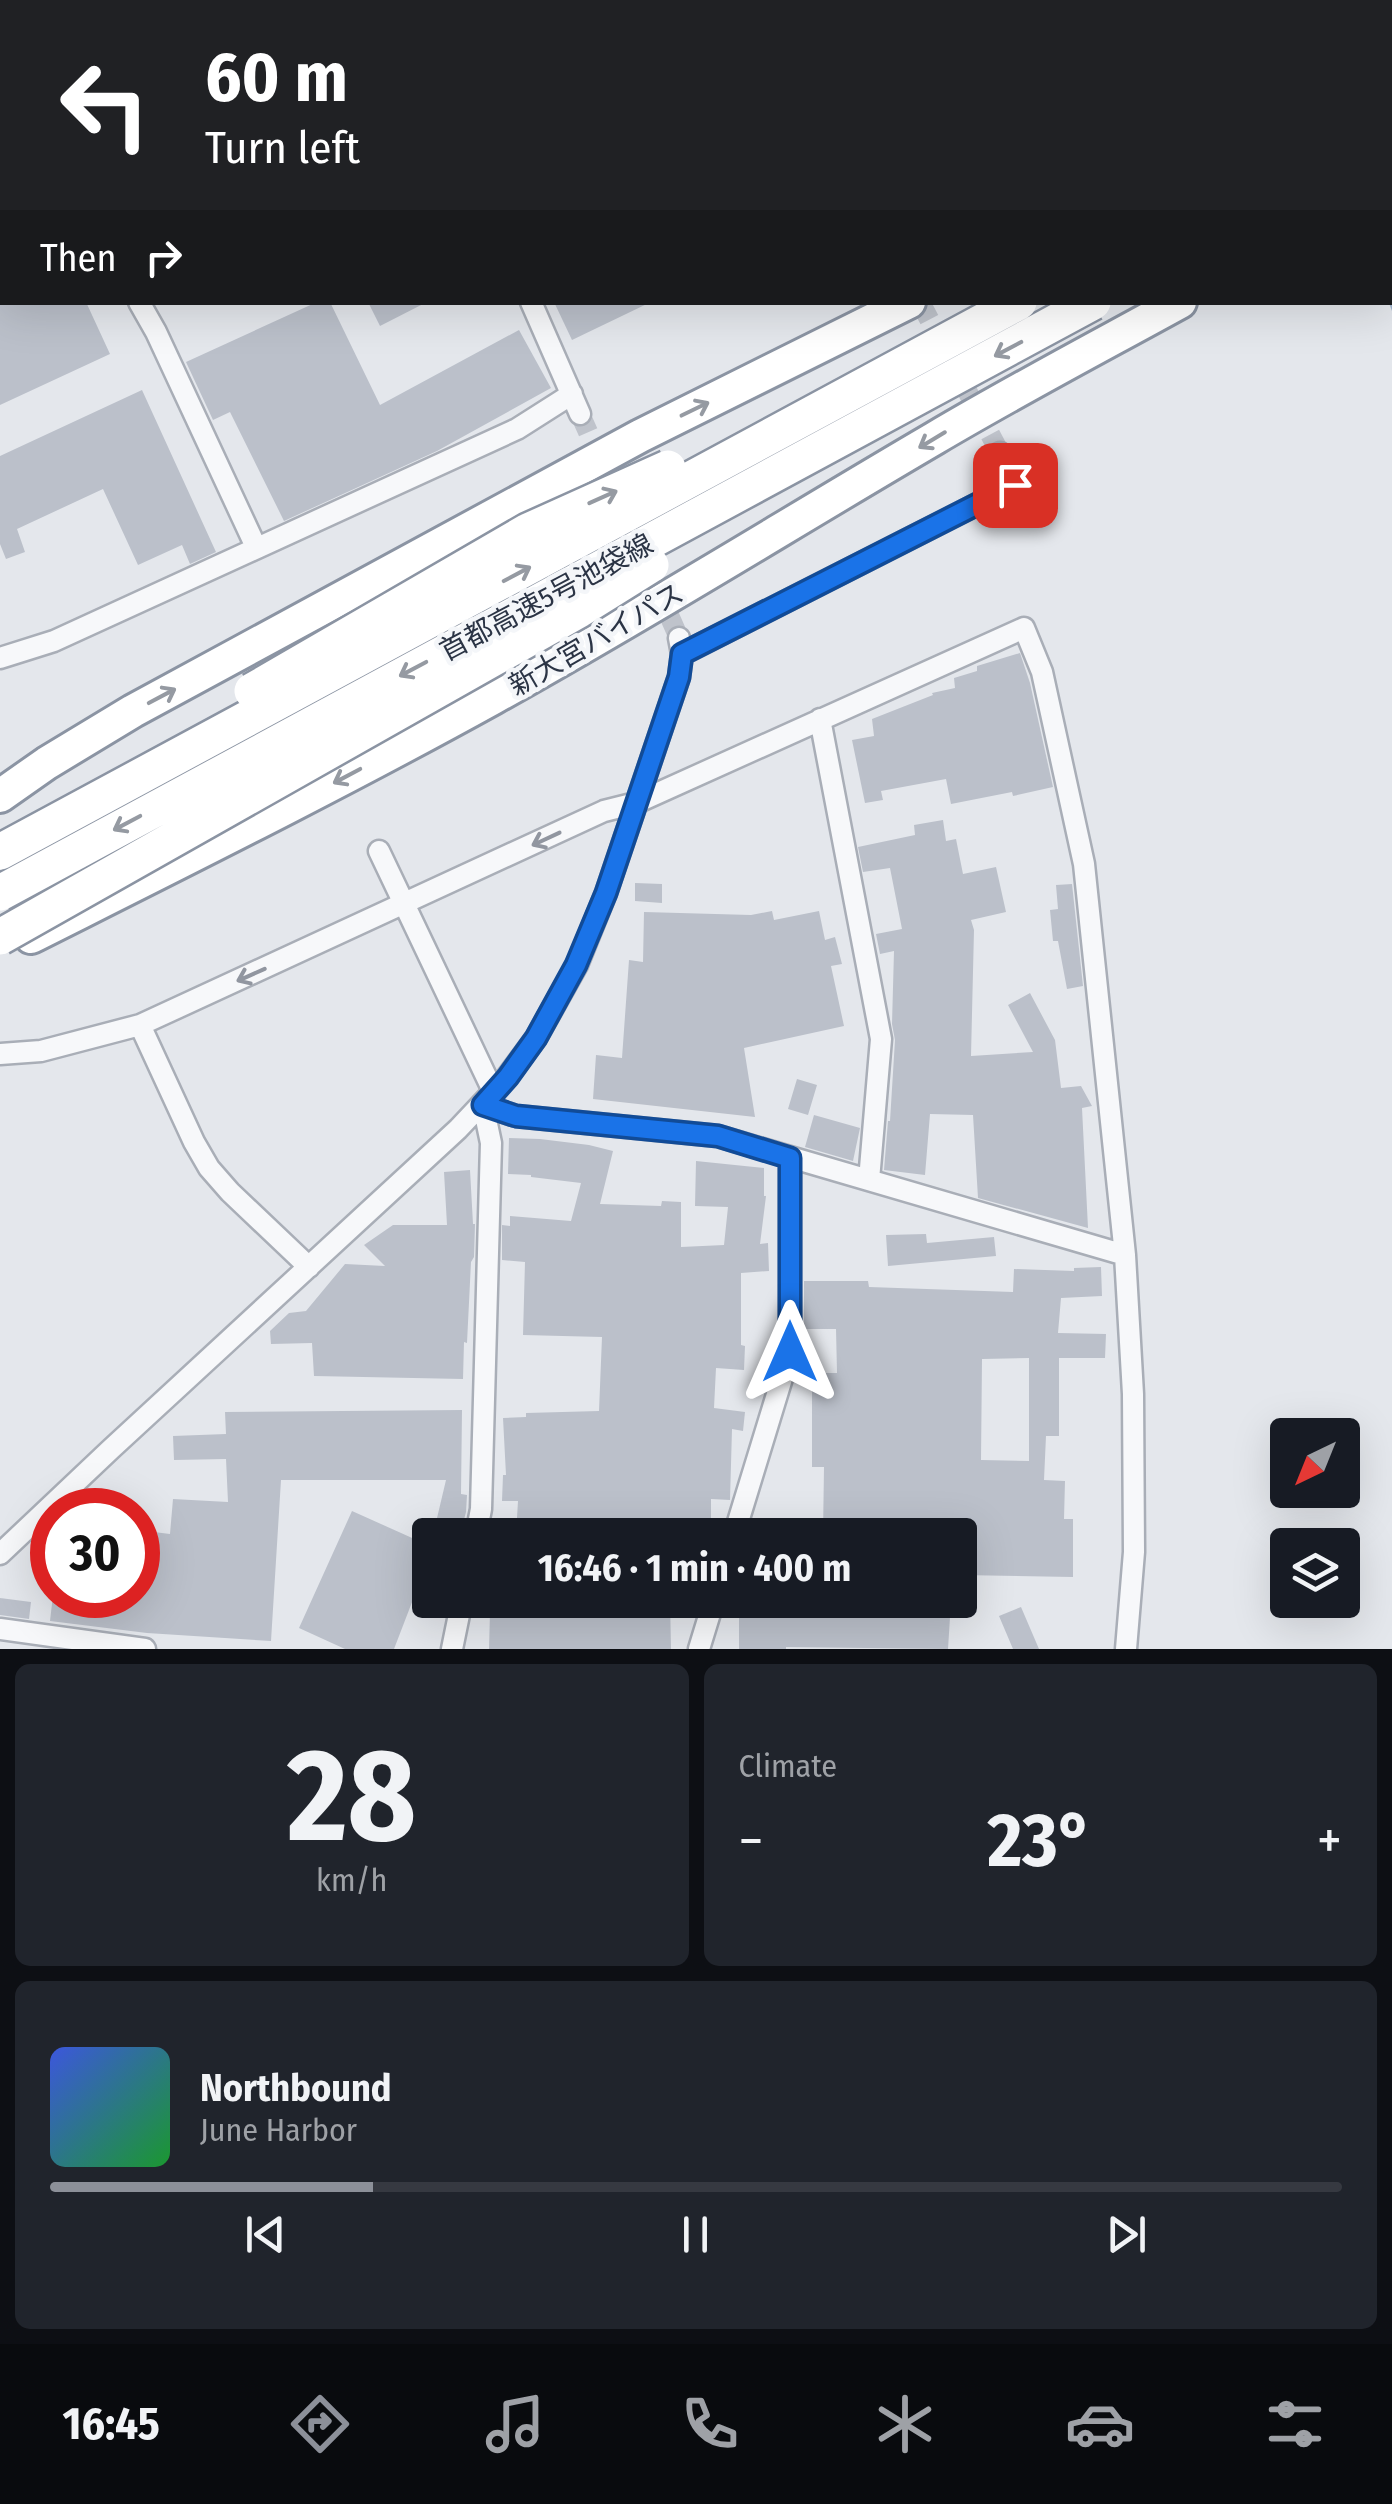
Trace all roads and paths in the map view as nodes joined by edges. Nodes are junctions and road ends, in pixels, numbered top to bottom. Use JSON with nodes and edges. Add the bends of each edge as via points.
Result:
{"nodes":[{"id":1,"x":141,"y":305,"type":"edge"},
{"id":2,"x":532,"y":305,"type":"edge"},
{"id":3,"x":904,"y":305,"type":"edge"},
{"id":4,"x":1015,"y":305,"type":"edge"},
{"id":5,"x":1087,"y":305,"type":"edge"},
{"id":6,"x":1174,"y":305,"type":"edge"},
{"id":7,"x":930,"y":370,"type":"junction"},
{"id":8,"x":572,"y":394,"type":"junction"},
{"id":9,"x":580,"y":414,"type":"tunnel mouth"},
{"id":10,"x":1000,"y":453,"type":"tunnel mouth"},
{"id":11,"x":256,"y":548,"type":"junction"},
{"id":12,"x":0,"y":658,"type":"edge"},
{"id":13,"x":820,"y":718,"type":"junction"},
{"id":14,"x":0,"y":796,"type":"edge"},
{"id":15,"x":636,"y":803,"type":"junction"},
{"id":16,"x":0,"y":837,"type":"edge"},
{"id":17,"x":379,"y":851,"type":"dead end"},
{"id":18,"x":0,"y":852,"type":"edge"},
{"id":19,"x":0,"y":893,"type":"edge"},
{"id":20,"x":404,"y":905,"type":"junction"},
{"id":21,"x":0,"y":938,"type":"edge"},
{"id":22,"x":0,"y":953,"type":"edge"},
{"id":23,"x":140,"y":1025,"type":"junction"},
{"id":24,"x":0,"y":1054,"type":"edge"},
{"id":25,"x":488,"y":1099,"type":"junction"},
{"id":26,"x":790,"y":1158,"type":"junction"},
{"id":27,"x":869,"y":1180,"type":"junction"},
{"id":28,"x":1125,"y":1255,"type":"junction"},
{"id":29,"x":308,"y":1267,"type":"junction"},
{"id":30,"x":479,"y":1518,"type":"edge"},
{"id":31,"x":739,"y":1518,"type":"edge"},
{"id":32,"x":0,"y":1554,"type":"edge"},
{"id":33,"x":458,"y":1618,"type":"edge"},
{"id":34,"x":708,"y":1618,"type":"edge"},
{"id":35,"x":0,"y":1629,"type":"edge"},
{"id":36,"x":145,"y":1649,"type":"edge"},
{"id":37,"x":452,"y":1649,"type":"edge"},
{"id":38,"x":698,"y":1649,"type":"edge"},
{"id":39,"x":1126,"y":1649,"type":"edge"}],
"edges":[{"from":1,"to":11,"type":"street"},
{"from":2,"to":8,"type":"street"},
{"from":14,"to":3,"type":"highway","one_way":true,"via":[[151,701],[640,436]]},
{"from":4,"to":7,"type":"highway","name":"首都高速5号池袋線","bridge":true},
{"from":5,"to":7,"type":"highway","name":"首都高速5号池袋線","one_way":true,"bridge":true},
{"from":6,"to":22,"type":"highway","name":"新大宮バイパス","one_way":true,"via":[[493,698]]},
{"from":16,"to":7,"type":"highway","one_way":true,"bridge":true,"via":[[528,531]]},
{"from":18,"to":7,"type":"highway","name":"首都高速5号池袋線","one_way":true,"bridge":true},
{"from":7,"to":19,"type":"highway","name":"首都高速5号池袋線","one_way":true,"bridge":true},
{"from":7,"to":21,"type":"highway","bridge":true,"via":[[579,610]]},
{"from":8,"to":9,"type":"street"},
{"from":8,"to":11,"type":"street","via":[[517,429]]},
{"from":10,"to":15,"type":"street","via":[[1015,485],[680,646],[679,677]]},
{"from":11,"to":12,"type":"street","via":[[54,641]]},
{"from":13,"to":15,"type":"street"},
{"from":13,"to":27,"type":"street","via":[[881,1039]]},
{"from":13,"to":28,"type":"street","via":[[1024,628],[1042,672],[1084,864]]},
{"from":15,"to":20,"type":"street","one_way":true,"via":[[604,811]]},
{"from":15,"to":25,"type":"street","via":[[576,965],[536,1038]]},
{"from":17,"to":20,"type":"street"},
{"from":20,"to":23,"type":"street","one_way":true},
{"from":20,"to":25,"type":"street"},
{"from":23,"to":24,"type":"street","via":[[41,1051]]},
{"from":23,"to":29,"type":"street","via":[[209,1168]]},
{"from":25,"to":26,"type":"street","via":[[516,1116],[718,1136]]},
{"from":25,"to":29,"type":"street"},
{"from":25,"to":30,"type":"street"},
{"from":26,"to":27,"type":"street"},
{"from":26,"to":31,"type":"street","via":[[790,1352]]},
{"from":27,"to":28,"type":"street"},
{"from":28,"to":39,"type":"street","via":[[1134,1394]]},
{"from":29,"to":32,"type":"street"},
{"from":33,"to":37,"type":"street"},
{"from":34,"to":38,"type":"street"},
{"from":35,"to":36,"type":"street"}]}
